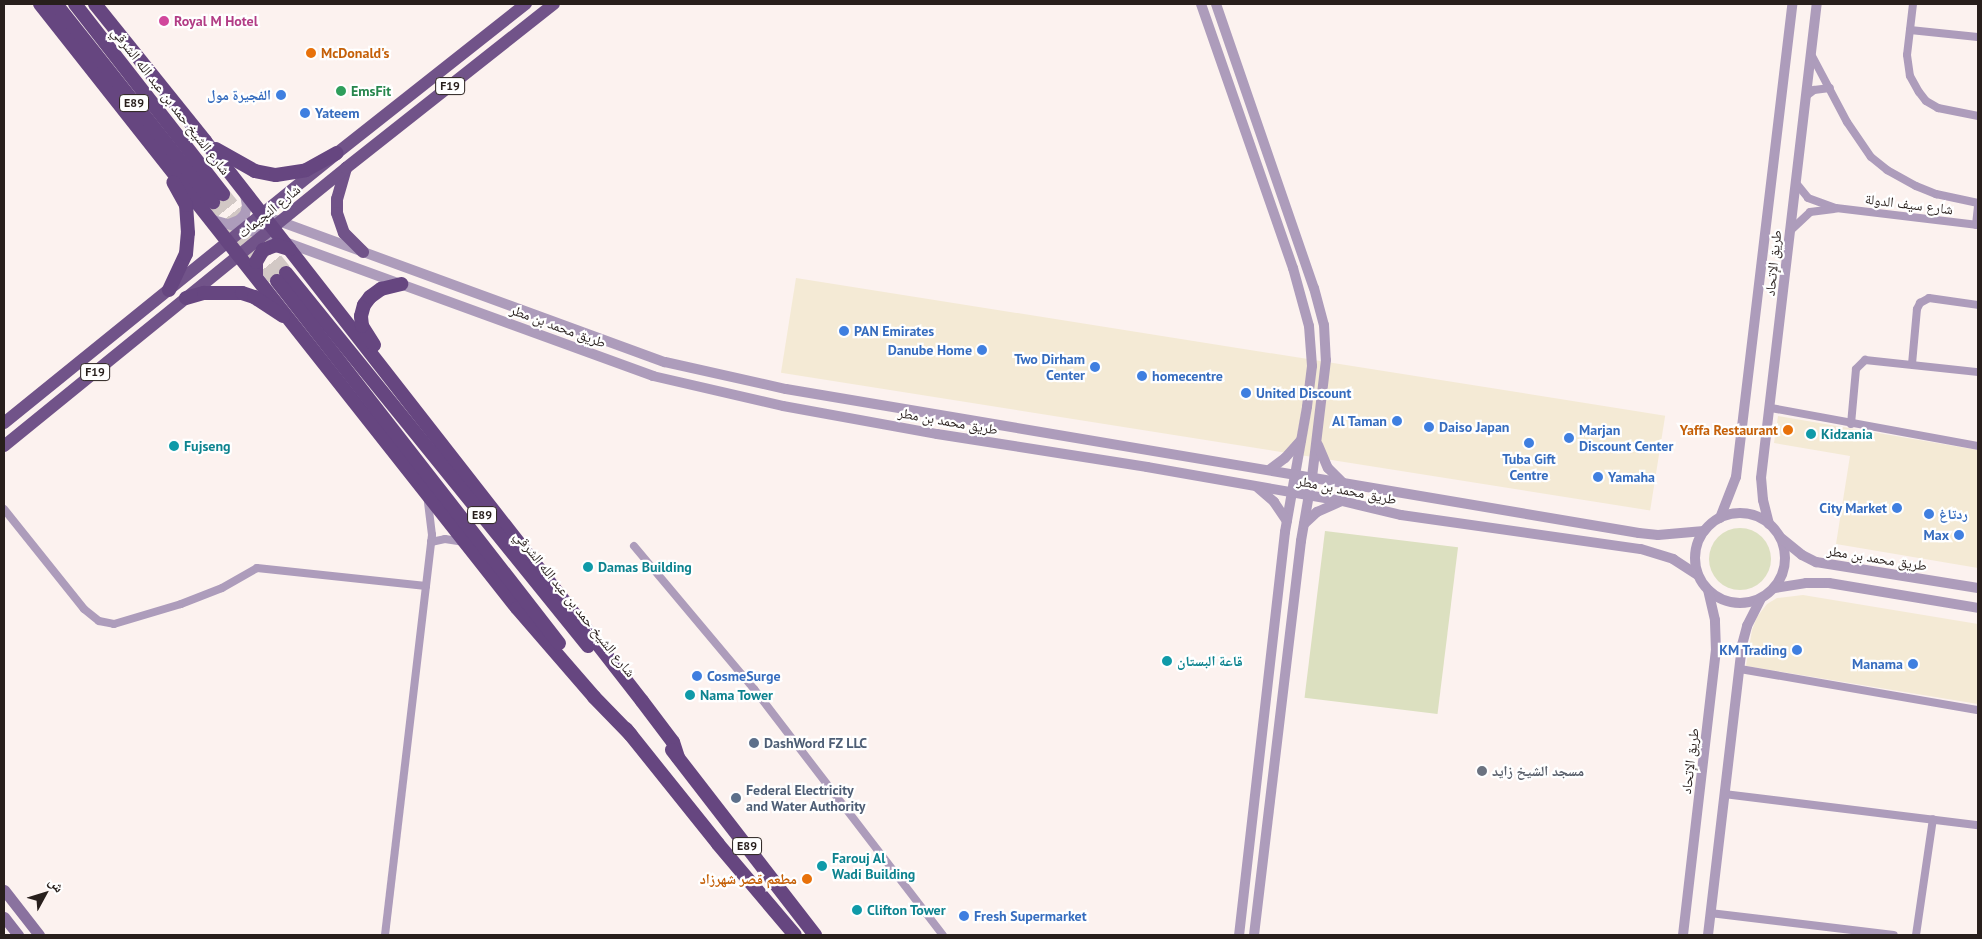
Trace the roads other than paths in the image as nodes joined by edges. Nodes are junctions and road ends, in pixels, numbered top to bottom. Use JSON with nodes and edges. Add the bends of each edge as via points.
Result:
{"nodes":[{"id":1,"x":40,"y":4,"type":"edge"},
{"id":2,"x":56,"y":4,"type":"edge"},
{"id":3,"x":75,"y":4,"type":"edge"},
{"id":4,"x":95,"y":4,"type":"edge"},
{"id":5,"x":526,"y":4,"type":"edge"},
{"id":6,"x":554,"y":4,"type":"edge"},
{"id":7,"x":1201,"y":4,"type":"edge"},
{"id":8,"x":1216,"y":4,"type":"edge"},
{"id":9,"x":1792,"y":4,"type":"edge"},
{"id":10,"x":1817,"y":4,"type":"edge"},
{"id":11,"x":1914,"y":4,"type":"edge"},
{"id":12,"x":1910,"y":30,"type":"junction"},
{"id":13,"x":1978,"y":37,"type":"edge"},
{"id":14,"x":1811,"y":53,"type":"junction"},
{"id":15,"x":1830,"y":88,"type":"junction"},
{"id":16,"x":1806,"y":96,"type":"junction"},
{"id":17,"x":1978,"y":116,"type":"edge"},
{"id":18,"x":205,"y":141,"type":"junction"},
{"id":19,"x":148,"y":142,"type":"junction"},
{"id":20,"x":337,"y":153,"type":"junction"},
{"id":21,"x":346,"y":168,"type":"junction"},
{"id":22,"x":1796,"y":183,"type":"junction"},
{"id":23,"x":243,"y":190,"type":"junction"},
{"id":24,"x":1978,"y":205,"type":"edge"},
{"id":25,"x":1836,"y":208,"type":"junction"},
{"id":26,"x":262,"y":214,"type":"junction"},
{"id":27,"x":210,"y":219,"type":"junction"},
{"id":28,"x":229,"y":224,"type":"junction"},
{"id":29,"x":1977,"y":225,"type":"edge"},
{"id":30,"x":245,"y":228,"type":"junction"},
{"id":31,"x":272,"y":228,"type":"junction"},
{"id":32,"x":1790,"y":230,"type":"junction"},
{"id":33,"x":229,"y":242,"type":"junction"},
{"id":34,"x":286,"y":245,"type":"junction"},
{"id":35,"x":363,"y":252,"type":"junction"},
{"id":36,"x":239,"y":254,"type":"junction"},
{"id":37,"x":256,"y":275,"type":"junction"},
{"id":38,"x":401,"y":284,"type":"junction"},
{"id":39,"x":169,"y":290,"type":"junction"},
{"id":40,"x":186,"y":298,"type":"junction"},
{"id":41,"x":1978,"y":305,"type":"edge"},
{"id":42,"x":294,"y":324,"type":"junction"},
{"id":43,"x":1912,"y":364,"type":"junction"},
{"id":44,"x":1978,"y":372,"type":"edge"},
{"id":45,"x":394,"y":384,"type":"junction"},
{"id":46,"x":1771,"y":408,"type":"junction"},
{"id":47,"x":4,"y":423,"type":"edge"},
{"id":48,"x":1851,"y":424,"type":"junction"},
{"id":49,"x":1302,"y":437,"type":"junction"},
{"id":50,"x":1317,"y":440,"type":"junction"},
{"id":51,"x":4,"y":446,"type":"edge"},
{"id":52,"x":1978,"y":446,"type":"edge"},
{"id":53,"x":1269,"y":470,"type":"junction"},
{"id":54,"x":1295,"y":474,"type":"junction"},
{"id":55,"x":1312,"y":476,"type":"junction"},
{"id":56,"x":1344,"y":483,"type":"junction"},
{"id":57,"x":1256,"y":486,"type":"junction"},
{"id":58,"x":424,"y":490,"type":"junction"},
{"id":59,"x":1292,"y":493,"type":"junction"},
{"id":60,"x":1309,"y":495,"type":"junction"},
{"id":61,"x":1342,"y":501,"type":"junction"},
{"id":62,"x":4,"y":509,"type":"edge"},
{"id":63,"x":1720,"y":518,"type":"junction"},
{"id":64,"x":1287,"y":522,"type":"junction"},
{"id":65,"x":1769,"y":524,"type":"junction"},
{"id":66,"x":1303,"y":525,"type":"junction"},
{"id":67,"x":1704,"y":531,"type":"junction"},
{"id":68,"x":1780,"y":537,"type":"junction"},
{"id":69,"x":431,"y":542,"type":"junction"},
{"id":70,"x":466,"y":543,"type":"junction"},
{"id":71,"x":634,"y":546,"type":"dead end"},
{"id":72,"x":1698,"y":575,"type":"junction"},
{"id":73,"x":426,"y":586,"type":"junction"},
{"id":74,"x":1775,"y":588,"type":"junction"},
{"id":75,"x":1978,"y":588,"type":"edge"},
{"id":76,"x":1708,"y":590,"type":"junction"},
{"id":77,"x":1761,"y":599,"type":"junction"},
{"id":78,"x":1978,"y":608,"type":"edge"},
{"id":79,"x":1273,"y":642,"type":"junction"},
{"id":80,"x":1287,"y":651,"type":"junction"},
{"id":81,"x":1740,"y":669,"type":"junction"},
{"id":82,"x":1978,"y":710,"type":"edge"},
{"id":83,"x":631,"y":735,"type":"junction"},
{"id":84,"x":678,"y":757,"type":"junction"},
{"id":85,"x":1724,"y":794,"type":"junction"},
{"id":86,"x":1933,"y":819,"type":"junction"},
{"id":87,"x":1978,"y":825,"type":"edge"},
{"id":88,"x":1251,"y":830,"type":"junction"},
{"id":89,"x":1265,"y":844,"type":"junction"},
{"id":90,"x":4,"y":890,"type":"edge"},
{"id":91,"x":1710,"y":913,"type":"junction"},
{"id":92,"x":4,"y":917,"type":"edge"},
{"id":93,"x":794,"y":934,"type":"edge"},
{"id":94,"x":18,"y":935,"type":"edge"},
{"id":95,"x":39,"y":935,"type":"edge"},
{"id":96,"x":385,"y":935,"type":"edge"},
{"id":97,"x":815,"y":935,"type":"edge"},
{"id":98,"x":943,"y":935,"type":"edge"},
{"id":99,"x":1239,"y":935,"type":"edge"},
{"id":100,"x":1254,"y":935,"type":"edge"},
{"id":101,"x":1683,"y":935,"type":"edge"},
{"id":102,"x":1708,"y":935,"type":"edge"},
{"id":103,"x":1894,"y":935,"type":"edge"},
{"id":104,"x":1916,"y":935,"type":"edge"}],
"edges":[{"from":1,"to":19,"type":"highway"},
{"from":2,"to":3,"type":"highway","name":"شارع الشيخ حمد بن عبد الله الشرقي","number":"E89","via":[[218,198]]},
{"from":4,"to":18,"type":"highway"},
{"from":5,"to":20,"type":"main road","name":"شارع النجيمات","number":"F19"},
{"from":6,"to":21,"type":"main road","name":"شارع النجيمات","number":"F19"},
{"from":7,"to":49,"type":"street","via":[[1293,268],[1309,326],[1312,366]]},
{"from":8,"to":50,"type":"street","via":[[1324,325],[1326,360]]},
{"from":9,"to":63,"type":"street","name":"طريق اﻹتحاد","via":[[1736,477]]},
{"from":10,"to":14,"type":"street","name":"طريق اﻹتحاد"},
{"from":11,"to":12,"type":"street"},
{"from":12,"to":13,"type":"street"},
{"from":12,"to":17,"type":"street","via":[[1908,64],[1910,76],[1920,94],[1938,108]]},
{"from":14,"to":15,"type":"street"},
{"from":14,"to":16,"type":"street","name":"طريق اﻹتحاد"},
{"from":15,"to":16,"type":"street","via":[[1814,90]]},
{"from":15,"to":24,"type":"street","via":[[1858,140],[1887,170],[1936,194]]},
{"from":16,"to":22,"type":"street","name":"طريق اﻹتحاد"},
{"from":18,"to":20,"type":"highway","via":[[240,164],[264,174],[296,173]]},
{"from":18,"to":23,"type":"highway"},
{"from":19,"to":27,"type":"highway"},
{"from":19,"to":39,"type":"highway","via":[[186,205],[186,254]]},
{"from":20,"to":26,"type":"main road","name":"شارع النجيمات","number":"F19"},
{"from":21,"to":31,"type":"main road","name":"شارع النجيمات","number":"F19"},
{"from":21,"to":35,"type":"main road","via":[[337,199],[337,213],[344,232]]},
{"from":22,"to":25,"type":"street","name":"شارع سيف الدولة","via":[[1808,198]]},
{"from":22,"to":32,"type":"street","name":"طريق اﻹتحاد"},
{"from":23,"to":26,"type":"highway"},
{"from":23,"to":28,"type":"street","via":[[246,210],[239,220]]},
{"from":24,"to":29,"type":"street"},
{"from":25,"to":29,"type":"street","name":"شارع سيف الدولة"},
{"from":25,"to":32,"type":"street","name":"شارع سيف الدولة","via":[[1810,212]]},
{"from":26,"to":30,"type":"main road","name":"شارع النجيمات","number":"F19"},
{"from":26,"to":31,"type":"highway"},
{"from":27,"to":28,"type":"street","name":"طريق محمد بن مطر"},
{"from":27,"to":33,"type":"highway"},
{"from":28,"to":30,"type":"street","name":"طريق محمد بن مطر"},
{"from":30,"to":31,"type":"street","name":"طريق محمد بن مطر"},
{"from":30,"to":33,"type":"main road","name":"شارع النجيمات","number":"F19"},
{"from":31,"to":34,"type":"highway"},
{"from":31,"to":35,"type":"street","name":"طريق محمد بن مطر"},
{"from":31,"to":36,"type":"main road","name":"شارع النجيمات","number":"F19"},
{"from":32,"to":46,"type":"street","name":"طريق اﻹتحاد"},
{"from":33,"to":36,"type":"highway"},
{"from":33,"to":39,"type":"main road","name":"شارع النجيمات","number":"F19"},
{"from":34,"to":37,"type":"highway","via":[[263,250],[256,262]]},
{"from":34,"to":38,"type":"street","name":"طريق محمد بن مطر"},
{"from":34,"to":45,"type":"highway"},
{"from":35,"to":53,"type":"street","name":"طريق محمد بن مطر","via":[[666,362],[786,389]]},
{"from":36,"to":37,"type":"highway"},
{"from":36,"to":40,"type":"main road","name":"شارع النجيمات","number":"F19"},
{"from":37,"to":42,"type":"highway"},
{"from":38,"to":45,"type":"highway","via":[[370,297],[361,316],[362,326]]},
{"from":38,"to":57,"type":"street","name":"طريق محمد بن مطر","via":[[653,376],[783,406]]},
{"from":39,"to":47,"type":"main road","name":"شارع النجيمات","number":"F19"},
{"from":40,"to":42,"type":"highway","via":[[212,293],[242,293]]},
{"from":40,"to":51,"type":"main road","name":"شارع النجيمات","number":"F19"},
{"from":41,"to":43,"type":"street","via":[[1929,298],[1920,303]]},
{"from":42,"to":58,"type":"highway"},
{"from":43,"to":44,"type":"street"},
{"from":43,"to":48,"type":"street","via":[[1870,360],[1860,364],[1856,369]]},
{"from":45,"to":84,"type":"highway","via":[[642,701],[670,738]]},
{"from":46,"to":48,"type":"street"},
{"from":46,"to":65,"type":"street","name":"طريق اﻹتحاد","via":[[1762,478]]},
{"from":48,"to":52,"type":"street"},
{"from":49,"to":53,"type":"street","via":[[1285,458]]},
{"from":49,"to":54,"type":"street"},
{"from":50,"to":55,"type":"street"},
{"from":50,"to":56,"type":"street","via":[[1325,462]]},
{"from":53,"to":54,"type":"street","name":"طريق محمد بن مطر"},
{"from":54,"to":55,"type":"street","name":"طريق محمد بن مطر"},
{"from":54,"to":59,"type":"street"},
{"from":55,"to":56,"type":"street","name":"طريق محمد بن مطر"},
{"from":55,"to":60,"type":"street"},
{"from":56,"to":67,"type":"street","name":"طريق محمد بن مطر","via":[[1639,533],[1658,535]]},
{"from":57,"to":59,"type":"street","name":"طريق محمد بن مطر"},
{"from":57,"to":64,"type":"street","via":[[1274,502]]},
{"from":58,"to":69,"type":"street","via":[[431,512]]},
{"from":58,"to":70,"type":"highway"},
{"from":59,"to":60,"type":"street","name":"طريق محمد بن مطر"},
{"from":59,"to":64,"type":"street"},
{"from":60,"to":61,"type":"street","name":"طريق محمد بن مطر"},
{"from":60,"to":66,"type":"street"},
{"from":61,"to":66,"type":"street","via":[[1317,512]]},
{"from":61,"to":72,"type":"street","name":"طريق محمد بن مطر","via":[[1401,515],[1641,549],[1673,559]]},
{"from":62,"to":73,"type":"street","via":[[84,609],[99,621],[114,624],[222,588],[257,568]]},
{"from":63,"to":65,"type":"street","via":[[1730,514],[1751,514]]},
{"from":63,"to":67,"type":"street"},
{"from":64,"to":79,"type":"street"},
{"from":65,"to":68,"type":"street"},
{"from":66,"to":80,"type":"street"},
{"from":67,"to":72,"type":"street","via":[[1696,548]]},
{"from":68,"to":74,"type":"street","via":[[1785,563]]},
{"from":68,"to":75,"type":"street","name":"طريق محمد بن مطر","via":[[1816,562]]},
{"from":69,"to":70,"type":"street","via":[[450,539]]},
{"from":69,"to":73,"type":"street"},
{"from":70,"to":83,"type":"highway","via":[[594,697]]},
{"from":71,"to":98,"type":"street","via":[[754,689]]},
{"from":72,"to":76,"type":"street"},
{"from":73,"to":96,"type":"street"},
{"from":74,"to":77,"type":"street"},
{"from":74,"to":78,"type":"street","via":[[1829,583]]},
{"from":76,"to":77,"type":"street","via":[[1733,603]]},
{"from":76,"to":101,"type":"street","name":"طريق اﻹتحاد","via":[[1716,625],[1716,651]]},
{"from":77,"to":81,"type":"street","via":[[1746,631]]},
{"from":79,"to":80,"type":"street","via":[[1281,639]]},
{"from":79,"to":88,"type":"street"},
{"from":80,"to":89,"type":"street"},
{"from":81,"to":82,"type":"street"},
{"from":81,"to":85,"type":"street"},
{"from":83,"to":84,"type":"highway","name":"شارع الشيخ حمد بن عبد الله الشرقي","number":"E89","via":[[281,277]]},
{"from":83,"to":93,"type":"highway","name":"شارع الشيخ حمد بن عبد الله الشرقي","number":"E89"},
{"from":84,"to":97,"type":"highway","name":"شارع الشيخ حمد بن عبد الله الشرقي","number":"E89"},
{"from":85,"to":86,"type":"street"},
{"from":85,"to":91,"type":"street"},
{"from":86,"to":87,"type":"street"},
{"from":86,"to":104,"type":"street"},
{"from":88,"to":89,"type":"street","via":[[1256,845]]},
{"from":88,"to":99,"type":"street"},
{"from":89,"to":100,"type":"street"},
{"from":90,"to":95,"type":"main road"},
{"from":91,"to":102,"type":"street"},
{"from":91,"to":103,"type":"street"},
{"from":92,"to":94,"type":"main road"}]}
